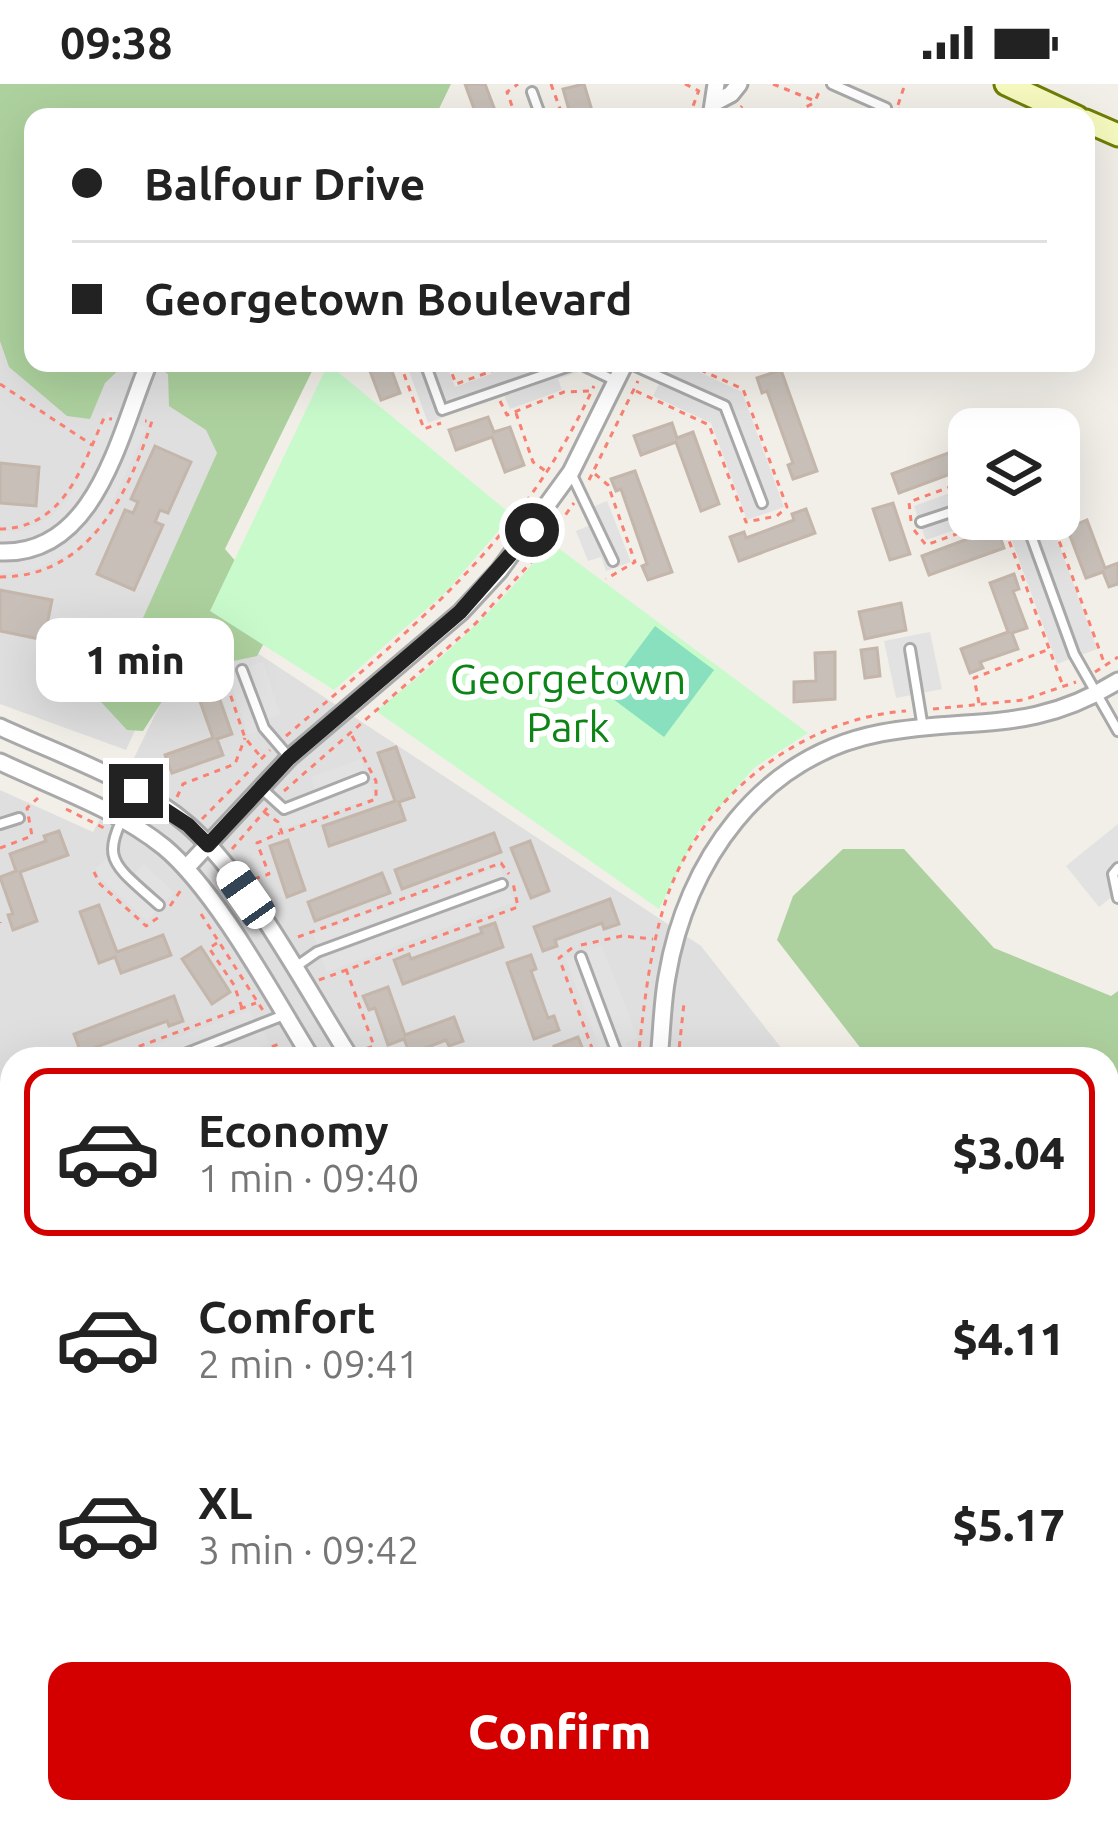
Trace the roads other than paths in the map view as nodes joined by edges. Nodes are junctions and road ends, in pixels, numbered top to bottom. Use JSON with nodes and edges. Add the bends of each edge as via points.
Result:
{"nodes":[{"id":1,"x":739,"y":84,"type":"edge"},
{"id":2,"x":832,"y":84,"type":"edge"},
{"id":3,"x":1006,"y":84,"type":"edge"},
{"id":4,"x":532,"y":92,"type":"dead end"},
{"id":5,"x":538,"y":108,"type":"edge"},
{"id":6,"x":716,"y":108,"type":"edge"},
{"id":7,"x":885,"y":108,"type":"edge"},
{"id":8,"x":1058,"y":108,"type":"edge"},
{"id":9,"x":145,"y":372,"type":"edge"},
{"id":10,"x":428,"y":372,"type":"edge"},
{"id":11,"x":552,"y":372,"type":"edge"},
{"id":12,"x":597,"y":372,"type":"edge"},
{"id":13,"x":623,"y":372,"type":"edge"},
{"id":14,"x":648,"y":372,"type":"edge"},
{"id":15,"x":618,"y":382,"type":"junction"},
{"id":16,"x":571,"y":472,"type":"junction"},
{"id":17,"x":762,"y":502,"type":"dead end"},
{"id":18,"x":948,"y":513,"type":"edge"},
{"id":19,"x":921,"y":522,"type":"dead end"},
{"id":20,"x":1033,"y":540,"type":"edge"},
{"id":21,"x":0,"y":552,"type":"edge"},
{"id":22,"x":613,"y":561,"type":"dead end"},
{"id":23,"x":910,"y":649,"type":"dead end"},
{"id":24,"x":242,"y":670,"type":"dead end"},
{"id":25,"x":1118,"y":681,"type":"edge"},
{"id":26,"x":1096,"y":695,"type":"junction"},
{"id":27,"x":0,"y":727,"type":"edge"},
{"id":28,"x":923,"y":729,"type":"junction"},
{"id":29,"x":1118,"y":731,"type":"edge"},
{"id":30,"x":289,"y":758,"type":"junction"},
{"id":31,"x":0,"y":762,"type":"edge"},
{"id":32,"x":364,"y":778,"type":"dead end"},
{"id":33,"x":260,"y":787,"type":"junction"},
{"id":34,"x":136,"y":791,"type":"junction"},
{"id":35,"x":19,"y":818,"type":"dead end"},
{"id":36,"x":122,"y":819,"type":"junction"},
{"id":37,"x":0,"y":824,"type":"edge"},
{"id":38,"x":208,"y":845,"type":"junction"},
{"id":39,"x":186,"y":868,"type":"junction"},
{"id":40,"x":1118,"y":868,"type":"edge"},
{"id":41,"x":502,"y":884,"type":"dead end"},
{"id":42,"x":1118,"y":898,"type":"edge"},
{"id":43,"x":159,"y":904,"type":"dead end"},
{"id":44,"x":581,"y":957,"type":"dead end"},
{"id":45,"x":292,"y":968,"type":"junction"},
{"id":46,"x":284,"y":1015,"type":"junction"},
{"id":47,"x":203,"y":1047,"type":"edge"},
{"id":48,"x":304,"y":1047,"type":"edge"},
{"id":49,"x":343,"y":1047,"type":"edge"},
{"id":50,"x":615,"y":1047,"type":"edge"},
{"id":51,"x":660,"y":1047,"type":"edge"}],
"edges":[{"from":1,"to":6,"type":"street"},
{"from":2,"to":7,"type":"lane"},
{"from":3,"to":8,"type":"street"},
{"from":4,"to":5,"type":"lane"},
{"from":9,"to":21,"type":"street","via":[[82,515],[44,545]]},
{"from":10,"to":11,"type":"lane","via":[[442,410]]},
{"from":12,"to":15,"type":"lane"},
{"from":13,"to":15,"type":"street"},
{"from":14,"to":17,"type":"lane","via":[[724,406]]},
{"from":15,"to":16,"type":"street"},
{"from":16,"to":22,"type":"lane"},
{"from":16,"to":30,"type":"street","via":[[460,612]]},
{"from":18,"to":19,"type":"lane"},
{"from":20,"to":26,"type":"lane"},
{"from":23,"to":28,"type":"lane"},
{"from":24,"to":30,"type":"lane","via":[[264,728]]},
{"from":25,"to":26,"type":"street"},
{"from":26,"to":28,"type":"street","via":[[1018,722]]},
{"from":26,"to":29,"type":"lane"},
{"from":27,"to":34,"type":"street"},
{"from":28,"to":51,"type":"street","via":[[862,739],[809,760],[776,780],[722,835],[675,938]]},
{"from":30,"to":33,"type":"street"},
{"from":31,"to":36,"type":"street"},
{"from":32,"to":33,"type":"lane","via":[[284,809]]},
{"from":33,"to":38,"type":"street"},
{"from":34,"to":36,"type":"lane"},
{"from":34,"to":38,"type":"street"},
{"from":35,"to":37,"type":"lane"},
{"from":36,"to":39,"type":"street"},
{"from":36,"to":43,"type":"lane","via":[[112,859]]},
{"from":38,"to":39,"type":"street"},
{"from":38,"to":45,"type":"street"},
{"from":39,"to":46,"type":"street"},
{"from":40,"to":42,"type":"lane"},
{"from":41,"to":45,"type":"lane"},
{"from":44,"to":50,"type":"lane"},
{"from":45,"to":49,"type":"street"},
{"from":46,"to":47,"type":"lane"},
{"from":46,"to":48,"type":"street"}]}
